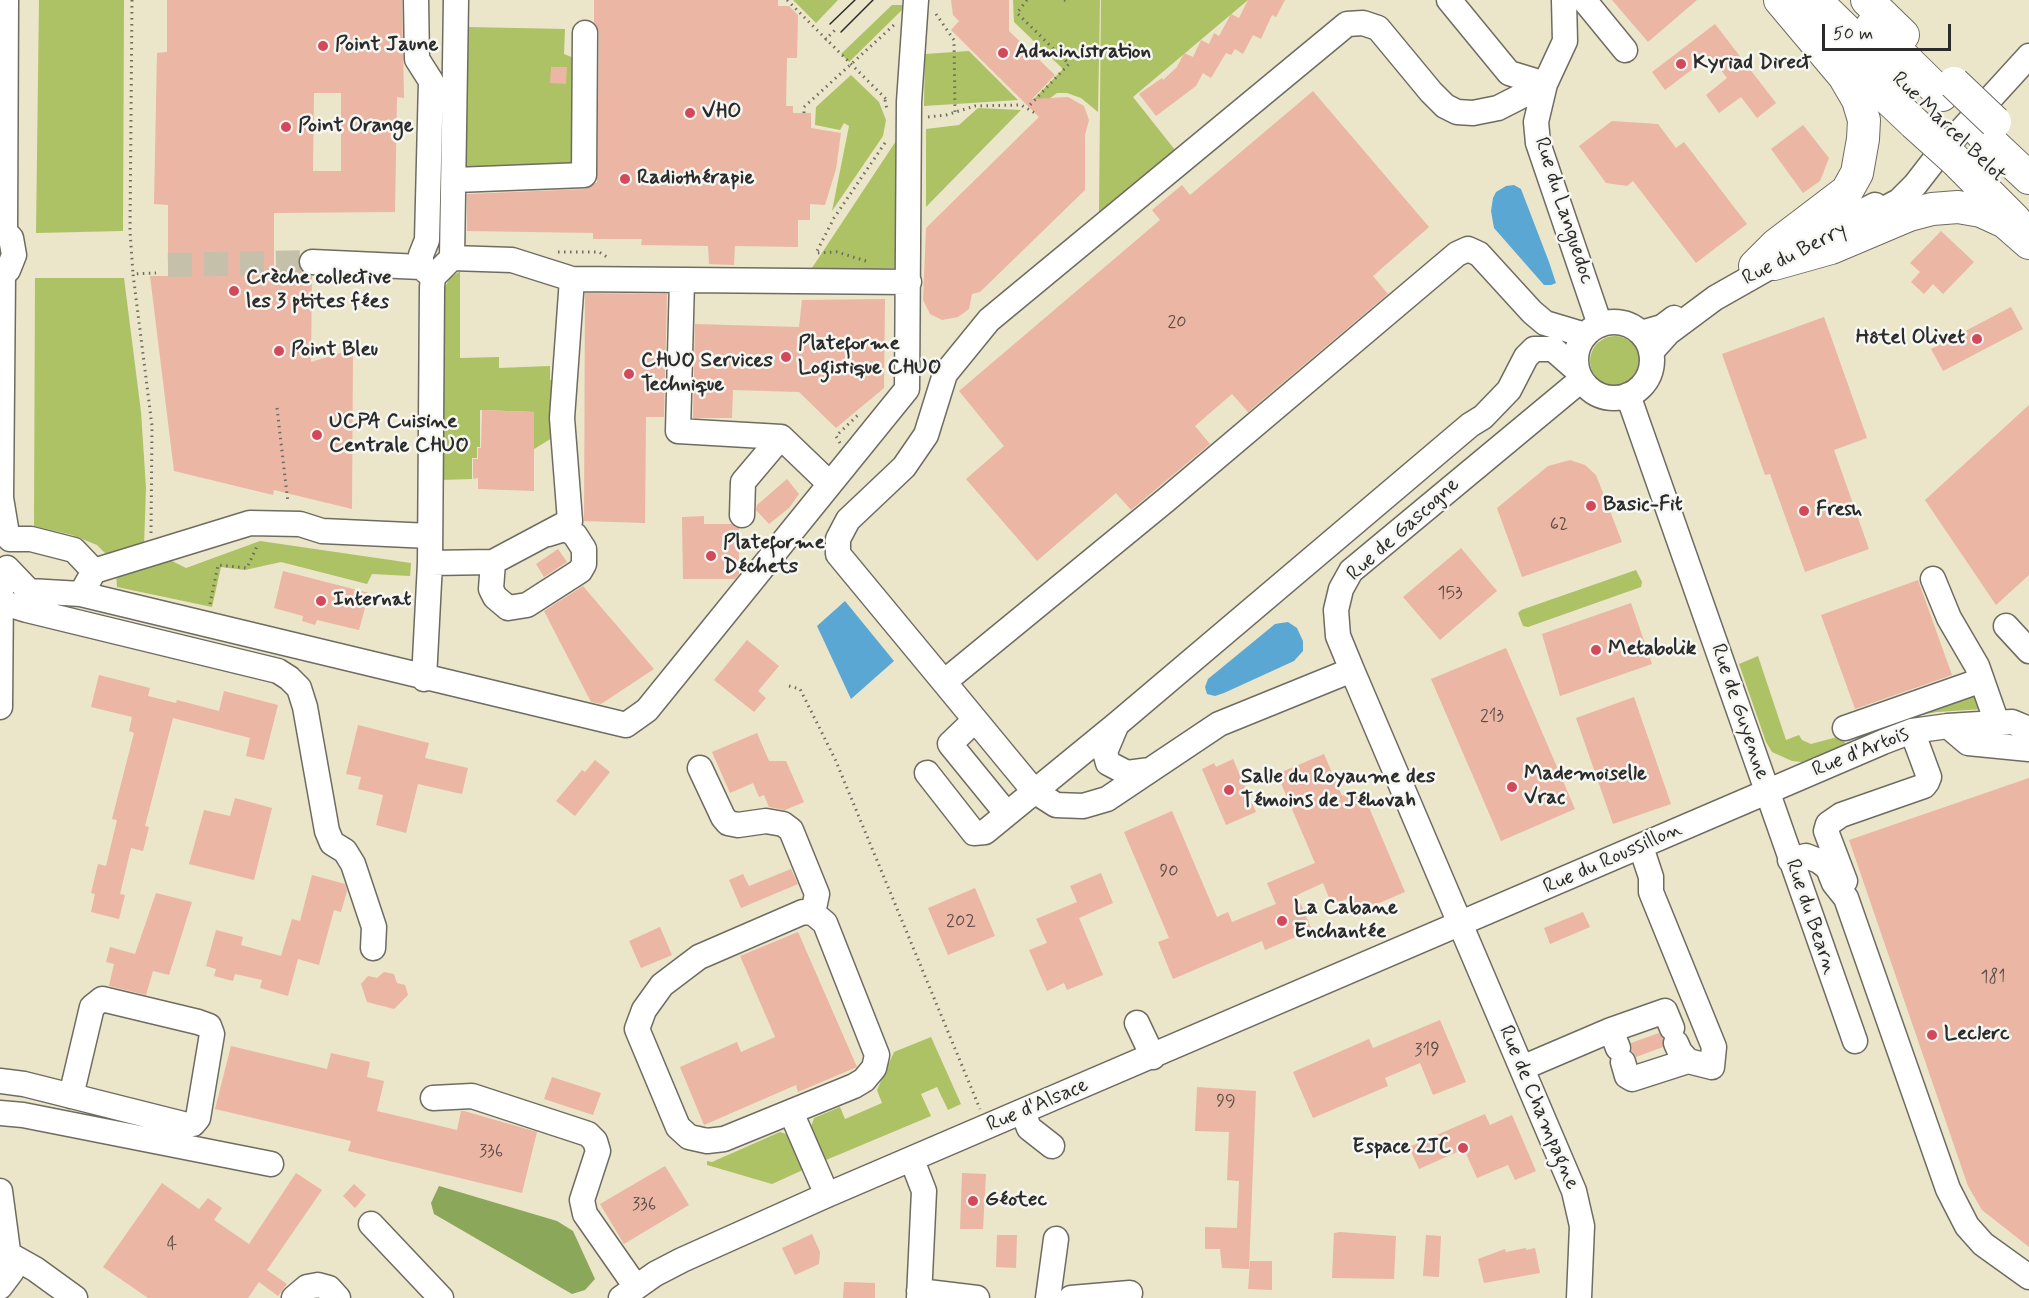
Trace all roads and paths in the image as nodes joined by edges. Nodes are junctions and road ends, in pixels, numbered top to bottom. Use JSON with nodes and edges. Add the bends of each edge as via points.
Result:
{"nodes":[{"id":1,"x":6,"y":0,"type":"edge"},
{"id":2,"x":132,"y":0,"type":"edge"},
{"id":3,"x":417,"y":0,"type":"edge"},
{"id":4,"x":456,"y":0,"type":"edge"},
{"id":5,"x":787,"y":0,"type":"edge"},
{"id":6,"x":1027,"y":0,"type":"edge"},
{"id":7,"x":1449,"y":0,"type":"edge"},
{"id":8,"x":1564,"y":0,"type":"edge"},
{"id":9,"x":1584,"y":0,"type":"edge"},
{"id":10,"x":1780,"y":0,"type":"edge"},
{"id":11,"x":1815,"y":0,"type":"edge"},
{"id":12,"x":1845,"y":0,"type":"edge"},
{"id":13,"x":1867,"y":0,"type":"edge"},
{"id":14,"x":915,"y":8,"type":"edge"},
{"id":15,"x":835,"y":30,"type":"dead end"},
{"id":16,"x":585,"y":33,"type":"dead end"},
{"id":17,"x":825,"y":40,"type":"junction"},
{"id":18,"x":1625,"y":50,"type":"dead end"},
{"id":19,"x":2029,"y":56,"type":"edge"},
{"id":20,"x":849,"y":64,"type":"junction"},
{"id":21,"x":1545,"y":84,"type":"junction"},
{"id":22,"x":1934,"y":102,"type":"junction"},
{"id":23,"x":1028,"y":108,"type":"junction"},
{"id":24,"x":909,"y":110,"type":"junction"},
{"id":25,"x":1035,"y":112,"type":"dead end"},
{"id":26,"x":804,"y":113,"type":"dead end"},
{"id":27,"x":955,"y":113,"type":"junction"},
{"id":28,"x":1966,"y":143,"type":"junction"},
{"id":29,"x":2029,"y":154,"type":"edge"},
{"id":30,"x":2029,"y":178,"type":"edge"},
{"id":31,"x":455,"y":180,"type":"junction"},
{"id":32,"x":2029,"y":206,"type":"edge"},
{"id":33,"x":3,"y":229,"type":"edge"},
{"id":34,"x":2029,"y":234,"type":"edge"},
{"id":35,"x":2029,"y":243,"type":"edge"},
{"id":36,"x":452,"y":258,"type":"junction"},
{"id":37,"x":312,"y":262,"type":"tunnel mouth"},
{"id":38,"x":1765,"y":265,"type":"junction"},
{"id":39,"x":427,"y":272,"type":"junction"},
{"id":40,"x":156,"y":273,"type":"dead end"},
{"id":41,"x":133,"y":274,"type":"junction"},
{"id":42,"x":1,"y":277,"type":"edge"},
{"id":43,"x":572,"y":279,"type":"junction"},
{"id":44,"x":682,"y":280,"type":"junction"},
{"id":45,"x":909,"y":282,"type":"junction"},
{"id":46,"x":1593,"y":330,"type":"junction"},
{"id":47,"x":1646,"y":343,"type":"junction"},
{"id":48,"x":1579,"y":375,"type":"junction"},
{"id":49,"x":1628,"y":395,"type":"junction"},
{"id":50,"x":277,"y":408,"type":"dead end"},
{"id":51,"x":781,"y":437,"type":"junction"},
{"id":52,"x":830,"y":484,"type":"junction"},
{"id":53,"x":277,"y":513,"type":"junction"},
{"id":54,"x":742,"y":515,"type":"dead end"},
{"id":55,"x":5,"y":534,"type":"edge"},
{"id":56,"x":546,"y":535,"type":"junction"},
{"id":57,"x":430,"y":536,"type":"junction"},
{"id":58,"x":151,"y":545,"type":"dead end"},
{"id":59,"x":493,"y":562,"type":"junction"},
{"id":60,"x":430,"y":563,"type":"junction"},
{"id":61,"x":94,"y":571,"type":"junction"},
{"id":62,"x":2,"y":572,"type":"edge"},
{"id":63,"x":1933,"y":579,"type":"dead end"},
{"id":64,"x":81,"y":594,"type":"junction"},
{"id":65,"x":1,"y":602,"type":"edge"},
{"id":66,"x":208,"y":612,"type":"dead end"},
{"id":67,"x":2006,"y":626,"type":"dead end"},
{"id":68,"x":2029,"y":651,"type":"edge"},
{"id":69,"x":1352,"y":670,"type":"junction"},
{"id":70,"x":424,"y":679,"type":"junction"},
{"id":71,"x":1982,"y":680,"type":"junction"},
{"id":72,"x":944,"y":682,"type":"junction"},
{"id":73,"x":789,"y":686,"type":"dead end"},
{"id":74,"x":0,"y":707,"type":"edge"},
{"id":75,"x":975,"y":720,"type":"junction"},
{"id":76,"x":1997,"y":723,"type":"junction"},
{"id":77,"x":1117,"y":724,"type":"junction"},
{"id":78,"x":1948,"y":726,"type":"junction"},
{"id":79,"x":1845,"y":728,"type":"dead end"},
{"id":80,"x":1912,"y":731,"type":"junction"},
{"id":81,"x":2026,"y":744,"type":"edge"},
{"id":82,"x":700,"y":768,"type":"dead end"},
{"id":83,"x":1150,"y":770,"type":"junction"},
{"id":84,"x":927,"y":773,"type":"dead end"},
{"id":85,"x":1034,"y":791,"type":"junction"},
{"id":86,"x":1766,"y":792,"type":"junction"},
{"id":87,"x":1007,"y":814,"type":"junction"},
{"id":88,"x":1641,"y":848,"type":"junction"},
{"id":89,"x":1790,"y":860,"type":"junction"},
{"id":90,"x":1846,"y":898,"type":"junction"},
{"id":91,"x":813,"y":913,"type":"junction"},
{"id":92,"x":1461,"y":925,"type":"junction"},
{"id":93,"x":374,"y":948,"type":"dead end"},
{"id":94,"x":1137,"y":1023,"type":"dead end"},
{"id":95,"x":1855,"y":1041,"type":"dead end"},
{"id":96,"x":1678,"y":1044,"type":"junction"},
{"id":97,"x":1618,"y":1047,"type":"junction"},
{"id":98,"x":1154,"y":1057,"type":"junction"},
{"id":99,"x":1522,"y":1068,"type":"junction"},
{"id":100,"x":0,"y":1081,"type":"edge"},
{"id":101,"x":71,"y":1096,"type":"junction"},
{"id":102,"x":433,"y":1098,"type":"dead end"},
{"id":103,"x":791,"y":1112,"type":"junction"},
{"id":104,"x":1023,"y":1112,"type":"junction"},
{"id":105,"x":0,"y":1113,"type":"edge"},
{"id":106,"x":988,"y":1128,"type":"junction"},
{"id":107,"x":1052,"y":1146,"type":"dead end"},
{"id":108,"x":912,"y":1160,"type":"junction"},
{"id":109,"x":271,"y":1164,"type":"dead end"},
{"id":110,"x":0,"y":1191,"type":"edge"},
{"id":111,"x":827,"y":1195,"type":"junction"},
{"id":112,"x":371,"y":1224,"type":"dead end"},
{"id":113,"x":1056,"y":1239,"type":"dead end"},
{"id":114,"x":6,"y":1250,"type":"edge"},
{"id":115,"x":2029,"y":1277,"type":"edge"},
{"id":116,"x":0,"y":1287,"type":"edge"},
{"id":117,"x":0,"y":1293,"type":"edge"},
{"id":118,"x":629,"y":1293,"type":"edge"},
{"id":119,"x":1130,"y":1293,"type":"dead end"},
{"id":120,"x":919,"y":1294,"type":"edge"},
{"id":121,"x":19,"y":1298,"type":"edge"},
{"id":122,"x":75,"y":1298,"type":"edge"},
{"id":123,"x":294,"y":1298,"type":"edge"},
{"id":124,"x":338,"y":1298,"type":"edge"},
{"id":125,"x":441,"y":1298,"type":"edge"},
{"id":126,"x":977,"y":1298,"type":"edge"},
{"id":127,"x":1048,"y":1298,"type":"edge"},
{"id":128,"x":1071,"y":1298,"type":"edge"},
{"id":129,"x":1579,"y":1298,"type":"edge"}],
"edges":[{"from":1,"to":33,"type":"street"},
{"from":2,"to":41,"type":"path"},
{"from":3,"to":39,"type":"street","via":[[417,59],[431,81]]},
{"from":4,"to":31,"type":"street"},
{"from":5,"to":17,"type":"path"},
{"from":6,"to":23,"type":"path","via":[[1017,13],[1069,64]]},
{"from":7,"to":21,"type":"street","via":[[1509,73]]},
{"from":8,"to":21,"type":"street","name":"Rue du Languedoc","via":[[1565,41]]},
{"from":9,"to":18,"type":"street"},
{"from":10,"to":22,"type":"main road"},
{"from":10,"to":38,"type":"main road","via":[[1844,76],[1858,100],[1864,120],[1863,139],[1857,173],[1847,191],[1776,245]]},
{"from":11,"to":22,"type":"main road","name":"Rue Marcel Belot"},
{"from":12,"to":22,"type":"main road","name":"Rue Marcel Belot"},
{"from":13,"to":22,"type":"main road"},
{"from":14,"to":20,"type":"path"},
{"from":14,"to":24,"type":"street"},
{"from":14,"to":27,"type":"path","via":[[932,9],[954,40]]},
{"from":15,"to":17,"type":"path"},
{"from":16,"to":31,"type":"street","via":[[584,175]]},
{"from":17,"to":20,"type":"path"},
{"from":19,"to":28,"type":"street","name":"Rue du Berry"},
{"from":20,"to":24,"type":"path","via":[[885,100]]},
{"from":20,"to":26,"type":"path","via":[[804,107]]},
{"from":21,"to":46,"type":"street","name":"Rue du Languedoc","via":[[1536,122],[1538,143]]},
{"from":21,"to":72,"type":"street","via":[[1498,108],[1457,112],[1431,92],[1378,28],[1363,23],[1347,24],[989,320],[945,374],[926,435],[904,467],[848,520],[838,539],[838,554]]},
{"from":22,"to":28,"type":"main road","name":"Rue Marcel Belot"},
{"from":23,"to":25,"type":"path"},
{"from":23,"to":27,"type":"path","via":[[975,106]]},
{"from":24,"to":27,"type":"path"},
{"from":24,"to":45,"type":"street"},
{"from":28,"to":29,"type":"main road"},
{"from":28,"to":30,"type":"main road","name":"Rue Marcel Belot"},
{"from":28,"to":32,"type":"main road","name":"Rue Marcel Belot"},
{"from":28,"to":34,"type":"main road"},
{"from":28,"to":38,"type":"street","name":"Rue du Berry","via":[[1882,202]]},
{"from":31,"to":36,"type":"street"},
{"from":33,"to":42,"type":"street","via":[[14,246],[14,255]]},
{"from":35,"to":38,"type":"main road","via":[[2005,222],[1981,211],[1941,208],[1909,215],[1831,248]]},
{"from":36,"to":39,"type":"street"},
{"from":36,"to":43,"type":"street","via":[[512,260]]},
{"from":37,"to":39,"type":"street"},
{"from":38,"to":47,"type":"street","name":"Rue du Berry","via":[[1712,289]]},
{"from":39,"to":57,"type":"street"},
{"from":40,"to":41,"type":"path"},
{"from":41,"to":58,"type":"path","via":[[152,426]]},
{"from":42,"to":55,"type":"street"},
{"from":43,"to":44,"type":"street"},
{"from":43,"to":56,"type":"street","via":[[562,418],[570,520]]},
{"from":44,"to":45,"type":"street"},
{"from":44,"to":51,"type":"street","via":[[678,431]]},
{"from":45,"to":52,"type":"street","via":[[907,388]]},
{"from":46,"to":47,"type":"street","via":[[1622,323]]},
{"from":46,"to":48,"type":"street","via":[[1577,352]]},
{"from":46,"to":72,"type":"street","via":[[1545,322],[1479,254],[1468,249],[1457,254]]},
{"from":47,"to":49,"type":"street","via":[[1648,376]]},
{"from":48,"to":49,"type":"street","via":[[1597,394],[1617,398]]},
{"from":48,"to":69,"type":"street","name":"Rue de Gascogne","via":[[1351,571],[1336,610],[1338,636]]},
{"from":48,"to":77,"type":"street","via":[[1553,349],[1534,349],[1509,390],[1483,417]]},
{"from":49,"to":86,"type":"street","name":"Rue de Guyenne"},
{"from":50,"to":53,"type":"path","via":[[288,505]]},
{"from":51,"to":52,"type":"street"},
{"from":51,"to":54,"type":"street","via":[[743,482]]},
{"from":52,"to":70,"type":"street","via":[[647,710],[626,726]]},
{"from":53,"to":57,"type":"street","via":[[322,531]]},
{"from":53,"to":61,"type":"street"},
{"from":53,"to":66,"type":"path","via":[[247,568],[218,565]]},
{"from":55,"to":61,"type":"street","via":[[74,550]]},
{"from":55,"to":62,"type":"street","via":[[12,554]]},
{"from":56,"to":59,"type":"street"},
{"from":56,"to":59,"type":"street","via":[[568,530],[575,535],[584,549],[584,564],[580,571],[527,605],[508,608],[495,597],[491,588]]},
{"from":57,"to":60,"type":"street"},
{"from":59,"to":60,"type":"street"},
{"from":60,"to":70,"type":"street"},
{"from":61,"to":64,"type":"street"},
{"from":62,"to":64,"type":"street","via":[[28,591]]},
{"from":62,"to":65,"type":"street"},
{"from":63,"to":71,"type":"street"},
{"from":64,"to":70,"type":"street"},
{"from":65,"to":74,"type":"street"},
{"from":65,"to":93,"type":"street","via":[[278,671],[290,678],[299,688],[305,707],[327,831],[332,843],[345,851],[353,864],[374,927]]},
{"from":67,"to":68,"type":"street"},
{"from":69,"to":83,"type":"street","via":[[1219,724]]},
{"from":69,"to":92,"type":"street","name":"Rue de Gascogne"},
{"from":71,"to":76,"type":"street"},
{"from":71,"to":79,"type":"street"},
{"from":72,"to":75,"type":"street"},
{"from":73,"to":106,"type":"path","via":[[800,689],[835,759]]},
{"from":75,"to":85,"type":"street"},
{"from":75,"to":87,"type":"street","via":[[951,744]]},
{"from":76,"to":78,"type":"street","name":"Rue d'Artois"},
{"from":76,"to":81,"type":"street","name":"Rue d'Artois","via":[[2012,722]]},
{"from":77,"to":83,"type":"street","via":[[1105,752],[1108,763],[1127,773]]},
{"from":77,"to":85,"type":"street"},
{"from":78,"to":80,"type":"street","name":"Rue d'Artois"},
{"from":78,"to":81,"type":"street","via":[[1968,743]]},
{"from":80,"to":86,"type":"street","name":"Rue d'Artois"},
{"from":80,"to":90,"type":"street","via":[[1929,777],[1924,786],[1841,815],[1828,824],[1826,831],[1845,881]]},
{"from":82,"to":91,"type":"street","via":[[728,823],[766,821],[792,830],[817,894]]},
{"from":83,"to":85,"type":"street","via":[[1107,799],[1083,806],[1056,805]]},
{"from":84,"to":87,"type":"street","via":[[974,833],[985,832]]},
{"from":85,"to":87,"type":"street"},
{"from":86,"to":88,"type":"street","name":"Rue du Roussillon"},
{"from":86,"to":89,"type":"street","name":"Rue du Bearn"},
{"from":88,"to":92,"type":"street","name":"Rue du Roussillon"},
{"from":88,"to":96,"type":"street","via":[[1651,877],[1651,892],[1714,1047],[1712,1067]]},
{"from":89,"to":90,"type":"street","via":[[1806,856],[1819,861],[1828,868]]},
{"from":89,"to":95,"type":"street","name":"Rue du Bearn"},
{"from":90,"to":115,"type":"street","via":[[1948,1189],[1967,1226],[1983,1244]]},
{"from":91,"to":103,"type":"street","via":[[825,923],[877,1055],[874,1068],[864,1080]]},
{"from":91,"to":103,"type":"street","via":[[803,912],[699,957],[662,985],[644,1010],[638,1029],[678,1127],[689,1137],[706,1141],[724,1139]]},
{"from":92,"to":98,"type":"street","name":"Rue d'Alsace"},
{"from":92,"to":99,"type":"street","name":"Rue de Champagne"},
{"from":94,"to":98,"type":"street"},
{"from":96,"to":97,"type":"street","via":[[1632,1079],[1627,1076]]},
{"from":96,"to":97,"type":"street","via":[[1665,1011]]},
{"from":97,"to":99,"type":"street"},
{"from":98,"to":104,"type":"street","name":"Rue d'Alsace"},
{"from":99,"to":129,"type":"street","name":"Rue de Champagne","via":[[1574,1191],[1582,1226]]},
{"from":100,"to":101,"type":"street"},
{"from":101,"to":101,"type":"street","via":[[193,1124],[198,1118],[212,1034],[208,1026],[198,1022],[102,999],[92,1007]]},
{"from":102,"to":118,"type":"street","via":[[472,1096],[588,1134],[598,1150],[582,1200],[585,1214]]},
{"from":103,"to":111,"type":"street"},
{"from":104,"to":106,"type":"street","name":"Rue d'Alsace"},
{"from":104,"to":107,"type":"street","via":[[1029,1128]]},
{"from":105,"to":109,"type":"street"},
{"from":106,"to":108,"type":"street","name":"Rue d'Alsace"},
{"from":108,"to":111,"type":"street","name":"Rue d'Alsace"},
{"from":108,"to":120,"type":"street","via":[[924,1191]]},
{"from":110,"to":114,"type":"street"},
{"from":111,"to":118,"type":"street","name":"Rue d'Alsace","via":[[682,1260]]},
{"from":112,"to":125,"type":"street"},
{"from":113,"to":127,"type":"street"},
{"from":114,"to":116,"type":"street","via":[[12,1271]]},
{"from":114,"to":122,"type":"street"},
{"from":117,"to":121,"type":"street"},
{"from":119,"to":128,"type":"street"},
{"from":120,"to":126,"type":"street"},
{"from":123,"to":124,"type":"street","via":[[307,1287],[318,1285],[329,1288]]}]}
